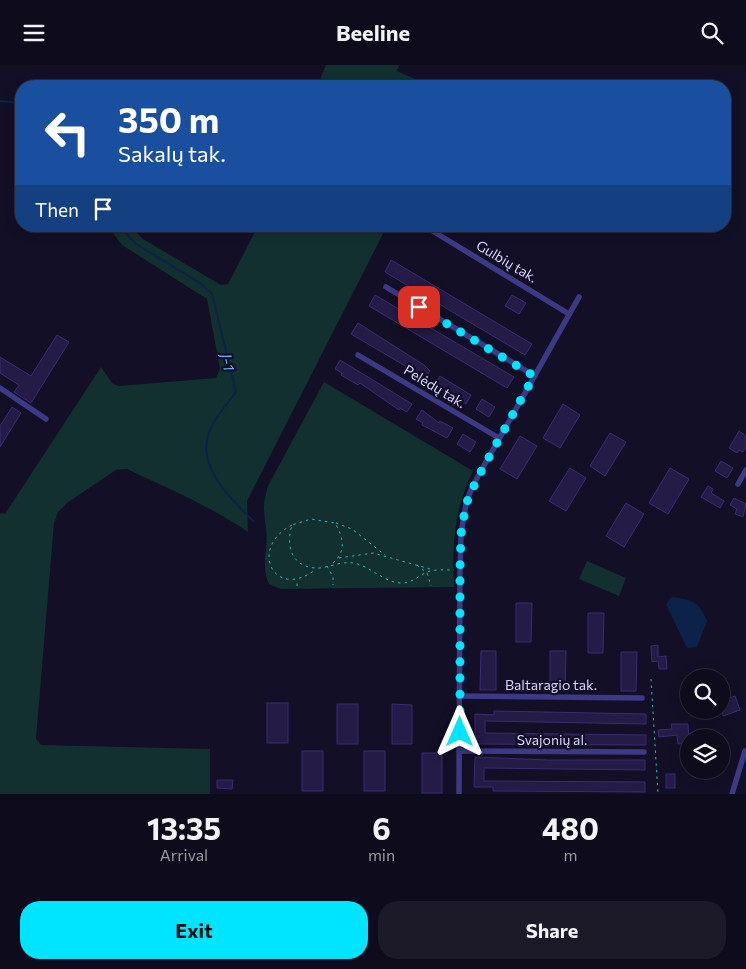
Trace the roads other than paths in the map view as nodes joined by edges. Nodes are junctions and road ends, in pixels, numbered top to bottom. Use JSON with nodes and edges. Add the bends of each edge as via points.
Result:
{"nodes":[{"id":1,"x":434,"y":232,"type":"edge"},
{"id":2,"x":386,"y":287,"type":"dead end"},
{"id":3,"x":579,"y":297,"type":"dead end"},
{"id":4,"x":569,"y":314,"type":"junction"},
{"id":5,"x":358,"y":355,"type":"dead end"},
{"id":6,"x":534,"y":376,"type":"junction"},
{"id":7,"x":0,"y":388,"type":"edge"},
{"id":8,"x":46,"y":419,"type":"dead end"},
{"id":9,"x":499,"y":438,"type":"junction"},
{"id":10,"x":746,"y":471,"type":"edge"},
{"id":11,"x":738,"y":484,"type":"dead end"},
{"id":12,"x":460,"y":696,"type":"junction"},
{"id":13,"x":642,"y":698,"type":"dead end"},
{"id":14,"x":460,"y":751,"type":"junction"},
{"id":15,"x":745,"y":751,"type":"dead end"},
{"id":16,"x":644,"y":752,"type":"dead end"},
{"id":17,"x":459,"y":794,"type":"edge"},
{"id":18,"x":732,"y":794,"type":"edge"}],
"edges":[{"from":1,"to":4,"type":"street","name":"Gulbių tak."},
{"from":2,"to":6,"type":"street"},
{"from":3,"to":4,"type":"street"},
{"from":4,"to":6,"type":"street"},
{"from":5,"to":9,"type":"street","name":"Pelėdų tak."},
{"from":6,"to":9,"type":"street"},
{"from":7,"to":8,"type":"street"},
{"from":9,"to":12,"type":"street","via":[[472,487],[461,534]]},
{"from":10,"to":11,"type":"street"},
{"from":12,"to":13,"type":"street","name":"Baltaragio tak."},
{"from":12,"to":14,"type":"street"},
{"from":14,"to":16,"type":"street","name":"Svajonių al."},
{"from":14,"to":17,"type":"street"},
{"from":15,"to":18,"type":"street"}]}
